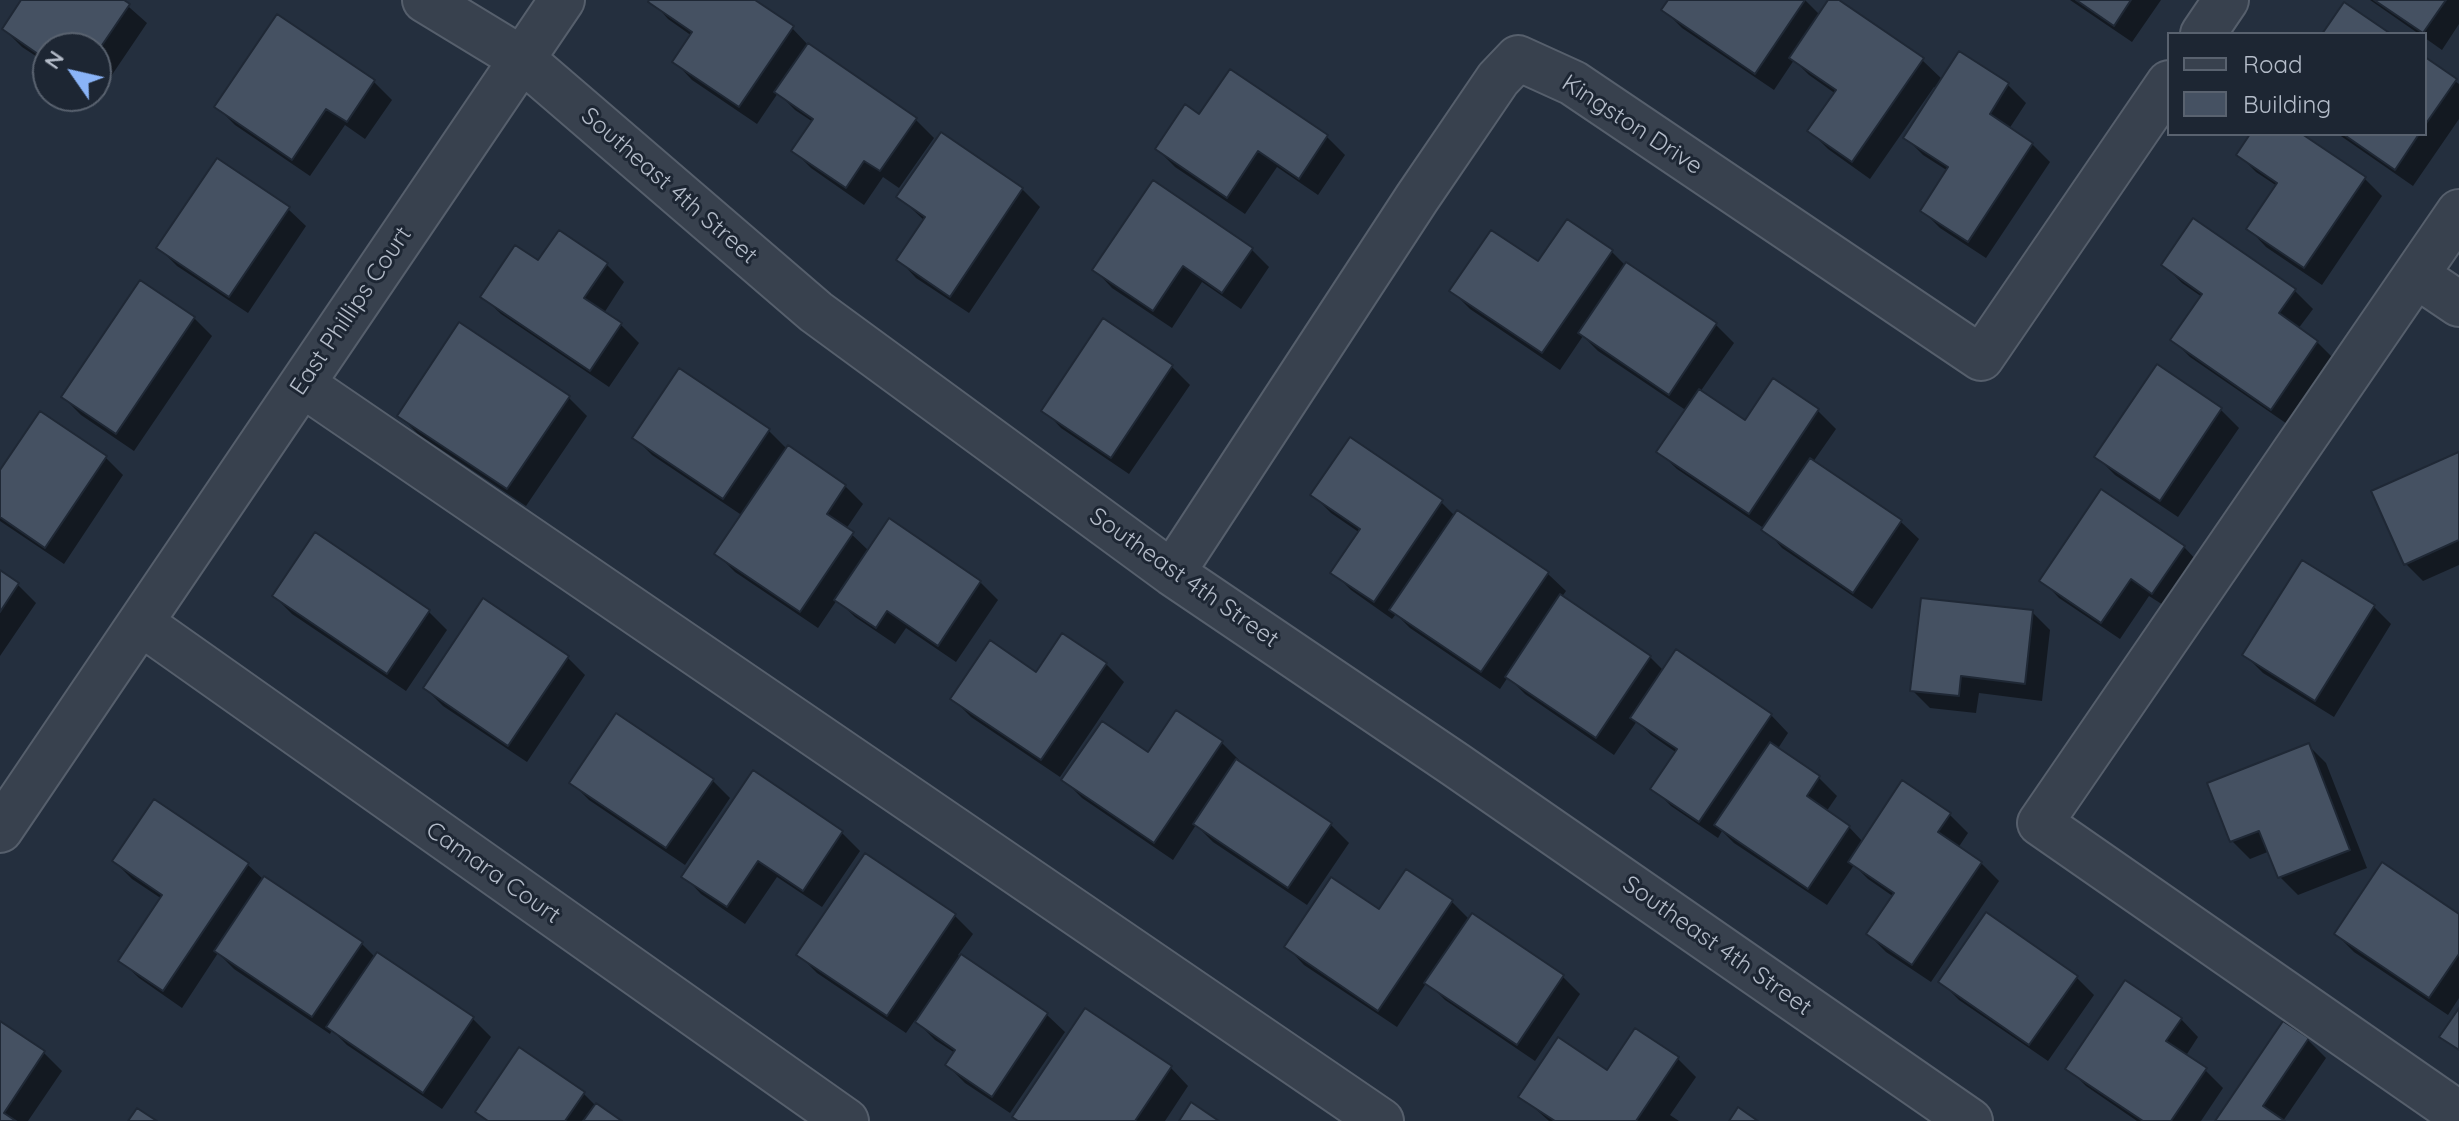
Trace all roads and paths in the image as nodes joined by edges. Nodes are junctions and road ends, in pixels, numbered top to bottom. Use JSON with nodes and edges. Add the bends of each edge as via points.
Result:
{"nodes":[{"id":1,"x":425,"y":0,"type":"edge"},
{"id":2,"x":562,"y":0,"type":"edge"},
{"id":3,"x":2226,"y":0,"type":"edge"},
{"id":4,"x":2204,"y":32,"type":"edge"},
{"id":5,"x":522,"y":59,"type":"junction"},
{"id":6,"x":2167,"y":86,"type":"edge"},
{"id":7,"x":2459,"y":212,"type":"edge"},
{"id":8,"x":2416,"y":275,"type":"junction"},
{"id":9,"x":2459,"y":304,"type":"edge"},
{"id":10,"x":302,"y":384,"type":"junction"},
{"id":11,"x":1172,"y":573,"type":"junction"},
{"id":12,"x":141,"y":623,"type":"junction"},
{"id":13,"x":0,"y":830,"type":"edge"},
{"id":14,"x":2459,"y":1114,"type":"edge"},
{"id":15,"x":846,"y":1121,"type":"edge"},
{"id":16,"x":1381,"y":1121,"type":"edge"},
{"id":17,"x":1970,"y":1121,"type":"edge"}],
"edges":[{"from":1,"to":5,"type":"street","name":"Southeast 4th Street"},
{"from":2,"to":5,"type":"street","name":"East Phillips Court"},
{"from":3,"to":4,"type":"street"},
{"from":5,"to":10,"type":"street","name":"East Phillips Court"},
{"from":5,"to":11,"type":"street","name":"Southeast 4th Street","via":[[816,312]]},
{"from":6,"to":11,"type":"street","name":"Kingston Drive","via":[[1981,358],[1573,83],[1518,58],[1417,198]]},
{"from":7,"to":8,"type":"street"},
{"from":8,"to":9,"type":"street"},
{"from":8,"to":14,"type":"street","via":[[2040,823]]},
{"from":10,"to":12,"type":"street","name":"East Phillips Court"},
{"from":10,"to":16,"type":"street"},
{"from":11,"to":17,"type":"street","name":"Southeast 4th Street"},
{"from":12,"to":13,"type":"street","name":"East Phillips Court"},
{"from":12,"to":15,"type":"street","name":"Camara Court"}]}
